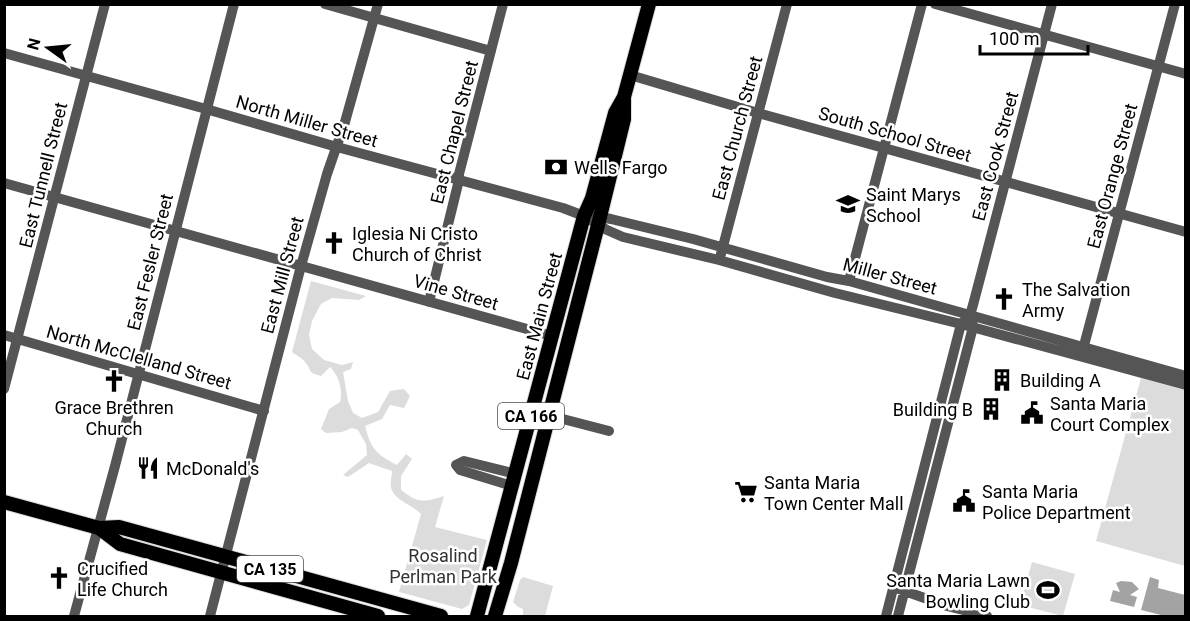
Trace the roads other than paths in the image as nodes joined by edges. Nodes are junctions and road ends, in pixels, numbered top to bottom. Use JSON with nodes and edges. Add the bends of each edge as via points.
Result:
{"nodes":[{"id":1,"x":105,"y":4,"type":"edge"},
{"id":2,"x":234,"y":4,"type":"edge"},
{"id":3,"x":326,"y":4,"type":"edge"},
{"id":4,"x":378,"y":4,"type":"edge"},
{"id":5,"x":503,"y":4,"type":"edge"},
{"id":6,"x":649,"y":4,"type":"edge"},
{"id":7,"x":787,"y":4,"type":"edge"},
{"id":8,"x":922,"y":4,"type":"edge"},
{"id":9,"x":935,"y":4,"type":"edge"},
{"id":10,"x":1052,"y":4,"type":"edge"},
{"id":11,"x":1175,"y":4,"type":"edge"},
{"id":12,"x":374,"y":19,"type":"junction"},
{"id":13,"x":1044,"y":35,"type":"junction"},
{"id":14,"x":491,"y":51,"type":"junction"},
{"id":15,"x":4,"y":53,"type":"edge"},
{"id":16,"x":1158,"y":66,"type":"junction"},
{"id":17,"x":1185,"y":74,"type":"edge"},
{"id":18,"x":630,"y":75,"type":"junction"},
{"id":19,"x":85,"y":76,"type":"junction"},
{"id":20,"x":624,"y":97,"type":"junction"},
{"id":21,"x":206,"y":109,"type":"junction"},
{"id":22,"x":758,"y":113,"type":"junction"},
{"id":23,"x":336,"y":147,"type":"junction"},
{"id":24,"x":884,"y":148,"type":"junction"},
{"id":25,"x":459,"y":180,"type":"junction"},
{"id":26,"x":1005,"y":182,"type":"junction"},
{"id":27,"x":4,"y":183,"type":"edge"},
{"id":28,"x":55,"y":197,"type":"junction"},
{"id":29,"x":1119,"y":214,"type":"junction"},
{"id":30,"x":584,"y":216,"type":"junction"},
{"id":31,"x":599,"y":221,"type":"junction"},
{"id":32,"x":176,"y":231,"type":"junction"},
{"id":33,"x":1185,"y":232,"type":"edge"},
{"id":34,"x":722,"y":248,"type":"junction"},
{"id":35,"x":719,"y":260,"type":"junction"},
{"id":36,"x":301,"y":266,"type":"junction"},
{"id":37,"x":849,"y":281,"type":"junction"},
{"id":38,"x":429,"y":302,"type":"junction"},
{"id":39,"x":970,"y":315,"type":"junction"},
{"id":40,"x":961,"y":324,"type":"junction"},
{"id":41,"x":974,"y":327,"type":"junction"},
{"id":42,"x":4,"y":335,"type":"edge"},
{"id":43,"x":552,"y":336,"type":"junction"},
{"id":44,"x":18,"y":339,"type":"junction"},
{"id":45,"x":1082,"y":352,"type":"junction"},
{"id":46,"x":139,"y":375,"type":"junction"},
{"id":47,"x":1185,"y":376,"type":"edge"},
{"id":48,"x":1185,"y":385,"type":"edge"},
{"id":49,"x":4,"y":389,"type":"edge"},
{"id":50,"x":264,"y":411,"type":"junction"},
{"id":51,"x":532,"y":411,"type":"junction"},
{"id":52,"x":549,"y":415,"type":"junction"},
{"id":53,"x":609,"y":431,"type":"dead end"},
{"id":54,"x":928,"y":452,"type":"junction"},
{"id":55,"x":940,"y":455,"type":"junction"},
{"id":56,"x":4,"y":502,"type":"edge"},
{"id":57,"x":99,"y":528,"type":"junction"},
{"id":58,"x":227,"y":556,"type":"junction"},
{"id":59,"x":222,"y":572,"type":"junction"},
{"id":60,"x":893,"y":586,"type":"junction"},
{"id":61,"x":905,"y":592,"type":"junction"},
{"id":62,"x":348,"y":612,"type":"edge"},
{"id":63,"x":74,"y":616,"type":"edge"},
{"id":64,"x":210,"y":616,"type":"edge"},
{"id":65,"x":378,"y":616,"type":"edge"},
{"id":66,"x":441,"y":616,"type":"edge"},
{"id":67,"x":477,"y":616,"type":"edge"},
{"id":68,"x":495,"y":616,"type":"edge"},
{"id":69,"x":886,"y":616,"type":"edge"},
{"id":70,"x":898,"y":616,"type":"edge"},
{"id":71,"x":987,"y":616,"type":"edge"}],
"edges":[{"from":1,"to":19,"type":"street","name":"East Tunnell Street"},
{"from":2,"to":21,"type":"street","name":"East Fesler Street"},
{"from":3,"to":12,"type":"street"},
{"from":4,"to":12,"type":"street","name":"East Mill Street"},
{"from":5,"to":14,"type":"street","name":"East Chapel Street"},
{"from":6,"to":18,"type":"main road","name":"East Main Street","number":"CA 166"},
{"from":7,"to":22,"type":"street","name":"East Church Street"},
{"from":8,"to":24,"type":"street"},
{"from":9,"to":13,"type":"street"},
{"from":10,"to":13,"type":"street","name":"East Cook Street"},
{"from":11,"to":16,"type":"street","name":"East Orange Street"},
{"from":12,"to":14,"type":"street"},
{"from":12,"to":23,"type":"street","name":"East Mill Street"},
{"from":13,"to":16,"type":"street"},
{"from":13,"to":26,"type":"street","name":"East Cook Street"},
{"from":14,"to":25,"type":"street","name":"East Chapel Street"},
{"from":15,"to":19,"type":"street","name":"North Miller Street"},
{"from":16,"to":17,"type":"street"},
{"from":16,"to":29,"type":"street","name":"East Orange Street"},
{"from":18,"to":20,"type":"main road","name":"East Main Street","number":"CA 166"},
{"from":18,"to":22,"type":"street","name":"South School Street"},
{"from":19,"to":21,"type":"street","name":"North Miller Street"},
{"from":19,"to":28,"type":"street","name":"East Tunnell Street"},
{"from":20,"to":30,"type":"main road","name":"East Main Street","number":"CA 166","via":[[615,113]]},
{"from":20,"to":31,"type":"main road","name":"East Main Street","number":"CA 166","via":[[624,119]]},
{"from":21,"to":23,"type":"street","name":"North Miller Street"},
{"from":21,"to":32,"type":"street","name":"East Fesler Street"},
{"from":22,"to":24,"type":"street","name":"South School Street"},
{"from":22,"to":34,"type":"street","name":"East Church Street"},
{"from":23,"to":25,"type":"street","name":"North Miller Street"},
{"from":23,"to":36,"type":"street","name":"East Mill Street"},
{"from":24,"to":26,"type":"street","name":"South School Street"},
{"from":24,"to":37,"type":"street"},
{"from":25,"to":30,"type":"street","name":"North Miller Street"},
{"from":25,"to":38,"type":"street","name":"East Chapel Street"},
{"from":26,"to":29,"type":"street","name":"South School Street"},
{"from":26,"to":39,"type":"street","name":"East Cook Street"},
{"from":27,"to":28,"type":"street","name":"Vine Street"},
{"from":28,"to":32,"type":"street","name":"Vine Street"},
{"from":28,"to":44,"type":"street","name":"East Tunnell Street"},
{"from":29,"to":33,"type":"street","name":"South School Street"},
{"from":29,"to":45,"type":"street","name":"East Orange Street"},
{"from":30,"to":31,"type":"street","name":"North Miller Street"},
{"from":30,"to":43,"type":"main road","name":"East Main Street","number":"CA 166"},
{"from":31,"to":34,"type":"street","name":"Miller Street","via":[[652,229]]},
{"from":31,"to":35,"type":"street","name":"Miller Street","via":[[623,237]]},
{"from":31,"to":52,"type":"main road","name":"East Main Street","number":"CA 166"},
{"from":32,"to":36,"type":"street","name":"Vine Street"},
{"from":32,"to":46,"type":"street","name":"East Fesler Street"},
{"from":34,"to":35,"type":"street","name":"East Church Street"},
{"from":34,"to":37,"type":"street","name":"Miller Street"},
{"from":35,"to":40,"type":"street","name":"Miller Street"},
{"from":36,"to":38,"type":"street","name":"Vine Street"},
{"from":36,"to":50,"type":"street","name":"East Mill Street"},
{"from":37,"to":39,"type":"street","name":"Miller Street"},
{"from":38,"to":43,"type":"street","name":"Vine Street"},
{"from":39,"to":40,"type":"street"},
{"from":39,"to":41,"type":"street"},
{"from":39,"to":45,"type":"street","name":"Miller Street"},
{"from":40,"to":41,"type":"street","name":"Miller Street"},
{"from":40,"to":54,"type":"street"},
{"from":41,"to":45,"type":"street","name":"Miller Street"},
{"from":41,"to":55,"type":"street"},
{"from":42,"to":44,"type":"street","name":"North McClelland Street"},
{"from":43,"to":51,"type":"main road","name":"East Main Street","number":"CA 166"},
{"from":44,"to":46,"type":"street","name":"North McClelland Street"},
{"from":44,"to":49,"type":"street","name":"East Tunnell Street"},
{"from":45,"to":47,"type":"street","name":"Miller Street"},
{"from":45,"to":48,"type":"street","name":"Miller Street"},
{"from":46,"to":50,"type":"street","name":"North McClelland Street"},
{"from":46,"to":57,"type":"street","name":"East Fesler Street"},
{"from":50,"to":58,"type":"street","name":"East Mill Street"},
{"from":51,"to":52,"type":"street"},
{"from":51,"to":67,"type":"main road","name":"East Main Street","number":"CA 166"},
{"from":52,"to":53,"type":"street"},
{"from":52,"to":68,"type":"main road","name":"East Main Street","number":"CA 166"},
{"from":54,"to":55,"type":"street"},
{"from":54,"to":60,"type":"street"},
{"from":55,"to":61,"type":"street"},
{"from":56,"to":57,"type":"main road","number":"CA 135"},
{"from":57,"to":58,"type":"main road","number":"CA 135","via":[[119,526]]},
{"from":57,"to":59,"type":"main road","number":"CA 135","via":[[120,543]]},
{"from":57,"to":63,"type":"street","name":"East Fesler Street"},
{"from":58,"to":59,"type":"street","name":"East Mill Street"},
{"from":58,"to":66,"type":"main road","number":"CA 135"},
{"from":59,"to":62,"type":"main road","number":"CA 135"},
{"from":59,"to":64,"type":"street","name":"East Mill Street"},
{"from":60,"to":61,"type":"street"},
{"from":60,"to":69,"type":"street"},
{"from":61,"to":70,"type":"street"},
{"from":61,"to":71,"type":"street"},
{"from":62,"to":65,"type":"main road","number":"CA 135"}]}
